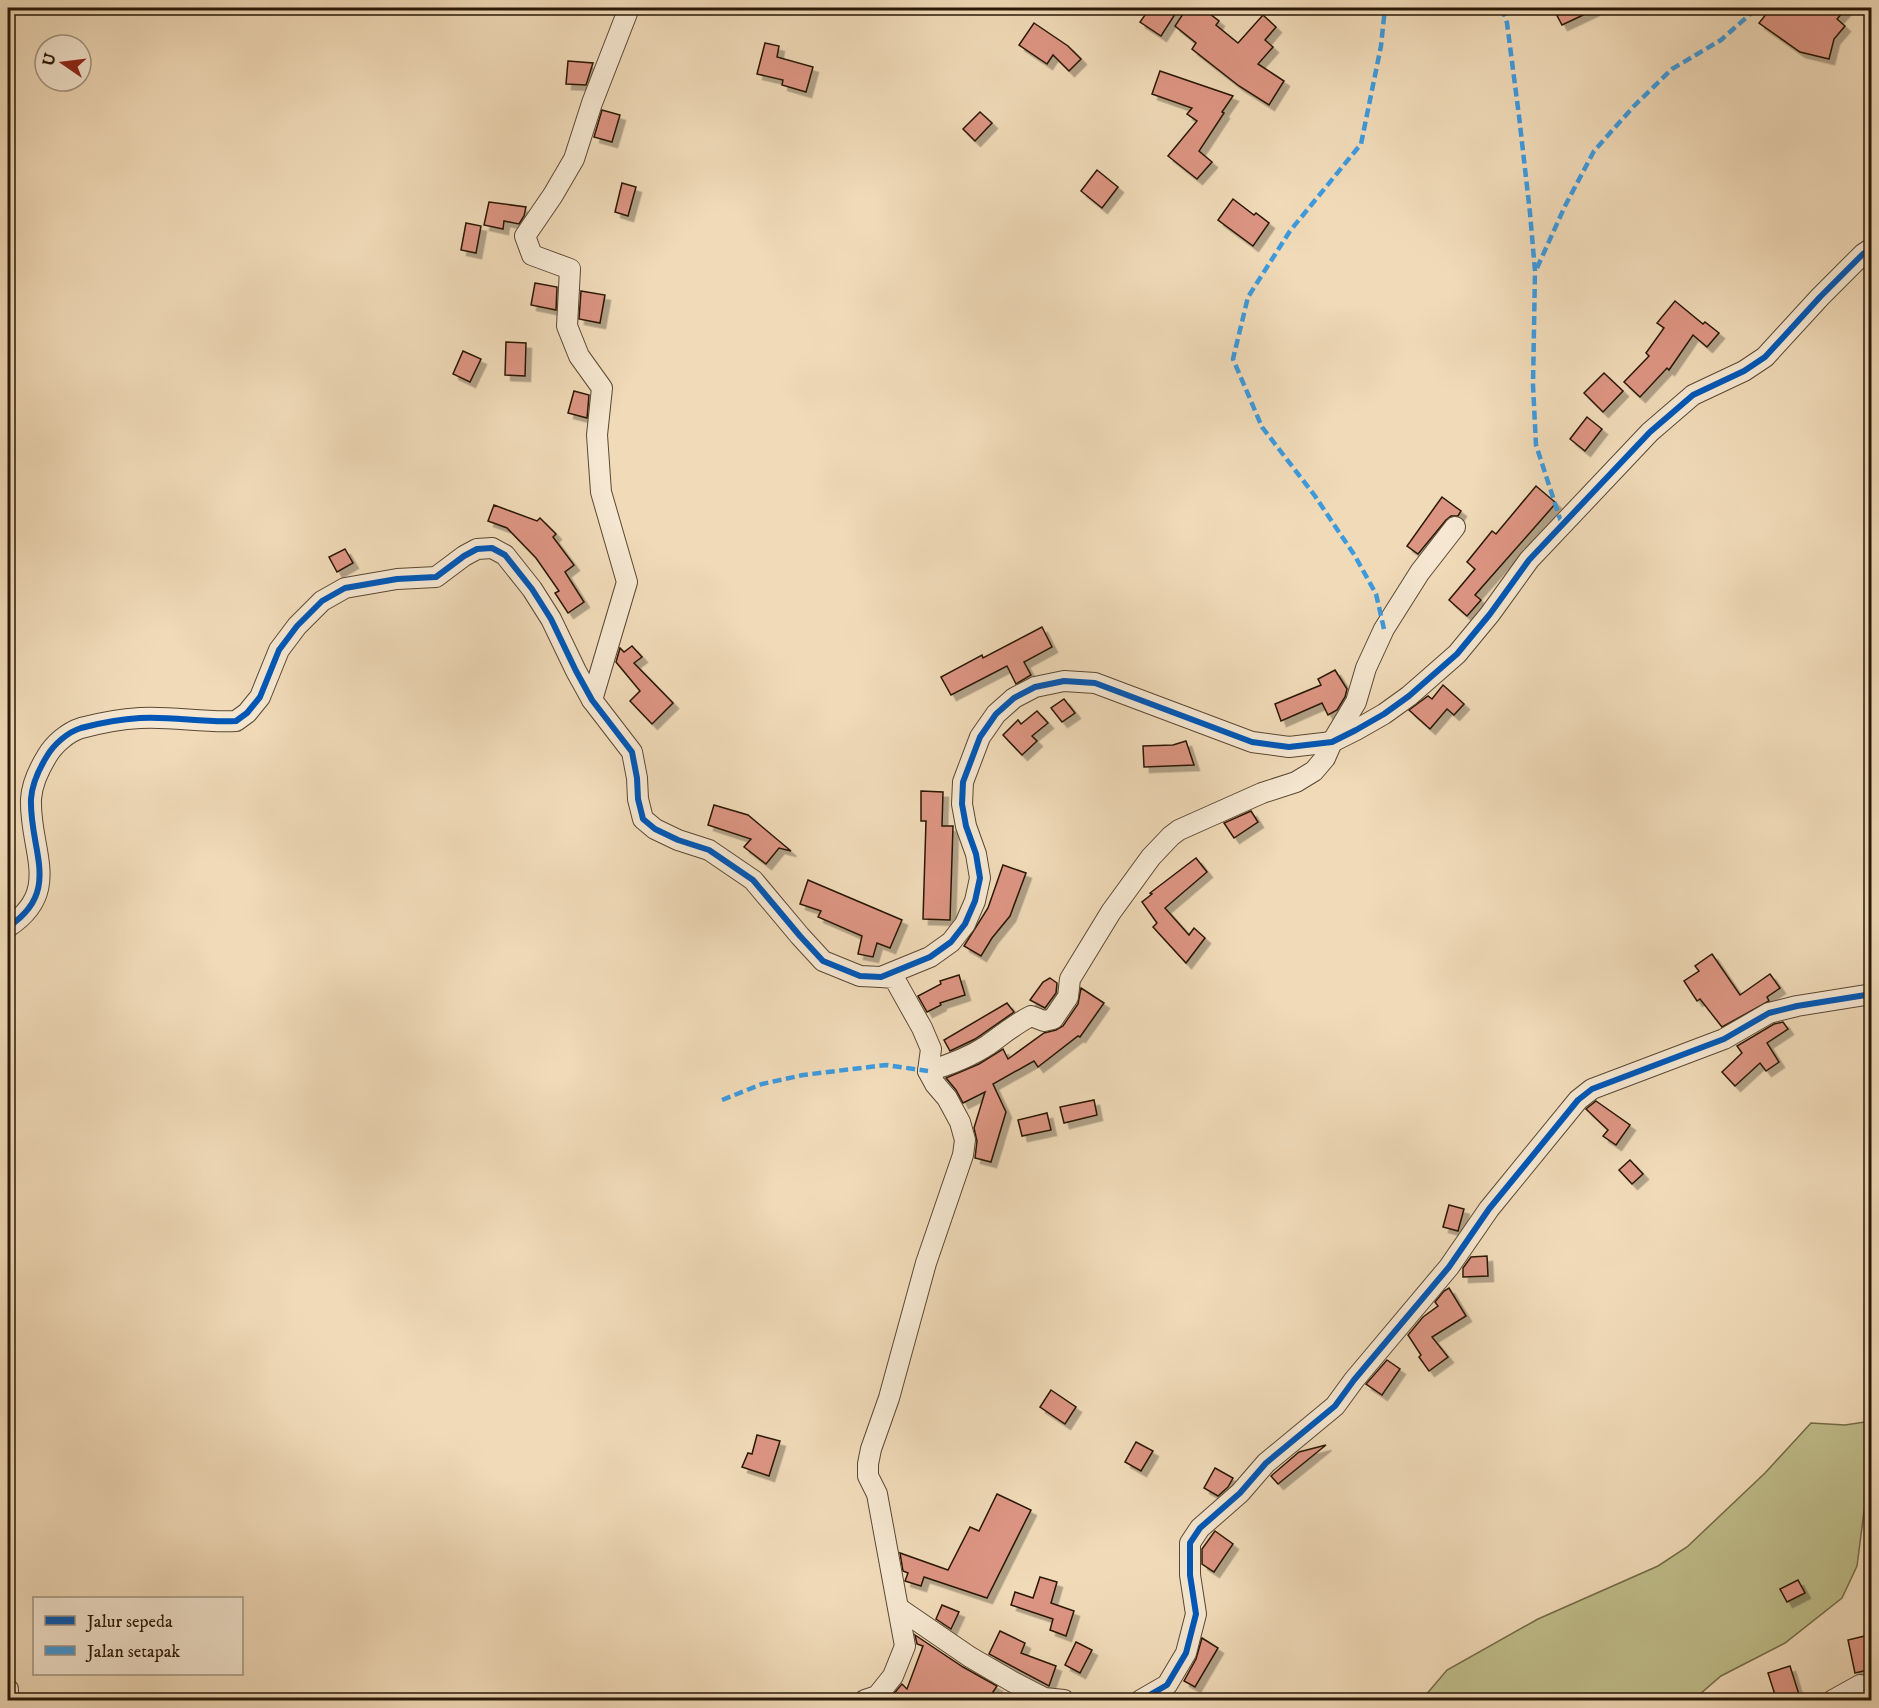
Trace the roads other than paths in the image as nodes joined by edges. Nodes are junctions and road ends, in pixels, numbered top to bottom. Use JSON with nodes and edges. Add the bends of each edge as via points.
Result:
{"nodes":[{"id":1,"x":629,"y":8,"type":"edge"},
{"id":2,"x":1872,"y":248,"type":"edge"},
{"id":3,"x":1455,"y":527,"type":"dead end"},
{"id":4,"x":592,"y":700,"type":"junction"},
{"id":5,"x":1332,"y":742,"type":"junction"},
{"id":6,"x":8,"y":927,"type":"edge"},
{"id":7,"x":881,"y":977,"type":"junction"},
{"id":8,"x":1872,"y":994,"type":"edge"},
{"id":9,"x":928,"y":1071,"type":"junction"},
{"id":10,"x":900,"y":1609,"type":"junction"},
{"id":11,"x":1872,"y":1687,"type":"edge"},
{"id":12,"x":8,"y":1689,"type":"edge"},
{"id":13,"x":8,"y":1701,"type":"edge"},
{"id":14,"x":865,"y":1701,"type":"edge"},
{"id":15,"x":1064,"y":1701,"type":"edge"},
{"id":16,"x":1141,"y":1701,"type":"edge"},
{"id":17,"x":1833,"y":1701,"type":"edge"}],
"edges":[{"from":1,"to":4,"type":"street","via":[[574,159],[525,237],[532,255],[570,269],[567,326],[579,356],[602,388],[597,435],[601,492],[627,582]]},
{"from":2,"to":5,"type":"street","via":[[1765,357],[1693,395],[1650,432],[1530,560],[1480,627],[1435,675],[1383,714]]},
{"from":3,"to":5,"type":"street","via":[[1420,572],[1384,629],[1356,702]]},
{"from":4,"to":6,"type":"street","via":[[532,589],[505,555],[492,548],[477,549],[436,577],[345,588],[322,601],[297,626],[279,650],[260,697],[236,720],[141,718],[79,728],[53,746],[37,773],[31,797],[39,861],[38,892],[33,904]]},
{"from":4,"to":7,"type":"street","via":[[632,752],[643,819],[678,840],[709,850],[753,880],[823,961],[860,976]]},
{"from":5,"to":7,"type":"street","via":[[1289,747],[1252,742],[1095,683],[1064,681],[1035,687],[996,714],[980,737],[963,782],[962,804],[980,879],[965,924],[951,942],[930,957]]},
{"from":5,"to":9,"type":"street","via":[[1314,771],[1296,782],[1262,793],[1172,836],[1151,857],[1111,912],[1070,979],[1068,997],[1053,1019],[1044,1021],[1031,1016],[986,1046]]},
{"from":7,"to":9,"type":"street","via":[[894,978],[922,1028],[931,1048]]},
{"from":8,"to":16,"type":"street","via":[[1769,1013],[1724,1038],[1592,1089],[1578,1100],[1335,1406],[1266,1463],[1240,1493],[1200,1528],[1190,1543],[1196,1614],[1186,1653],[1167,1685]]},
{"from":9,"to":10,"type":"street","via":[[960,1122],[965,1140],[868,1464]]},
{"from":10,"to":14,"type":"street","via":[[905,1646],[893,1676],[877,1696]]},
{"from":10,"to":15,"type":"street","via":[[1012,1682],[1044,1698]]},
{"from":11,"to":17,"type":"street","via":[[1860,1685]]},
{"from":12,"to":13,"type":"street"}]}
